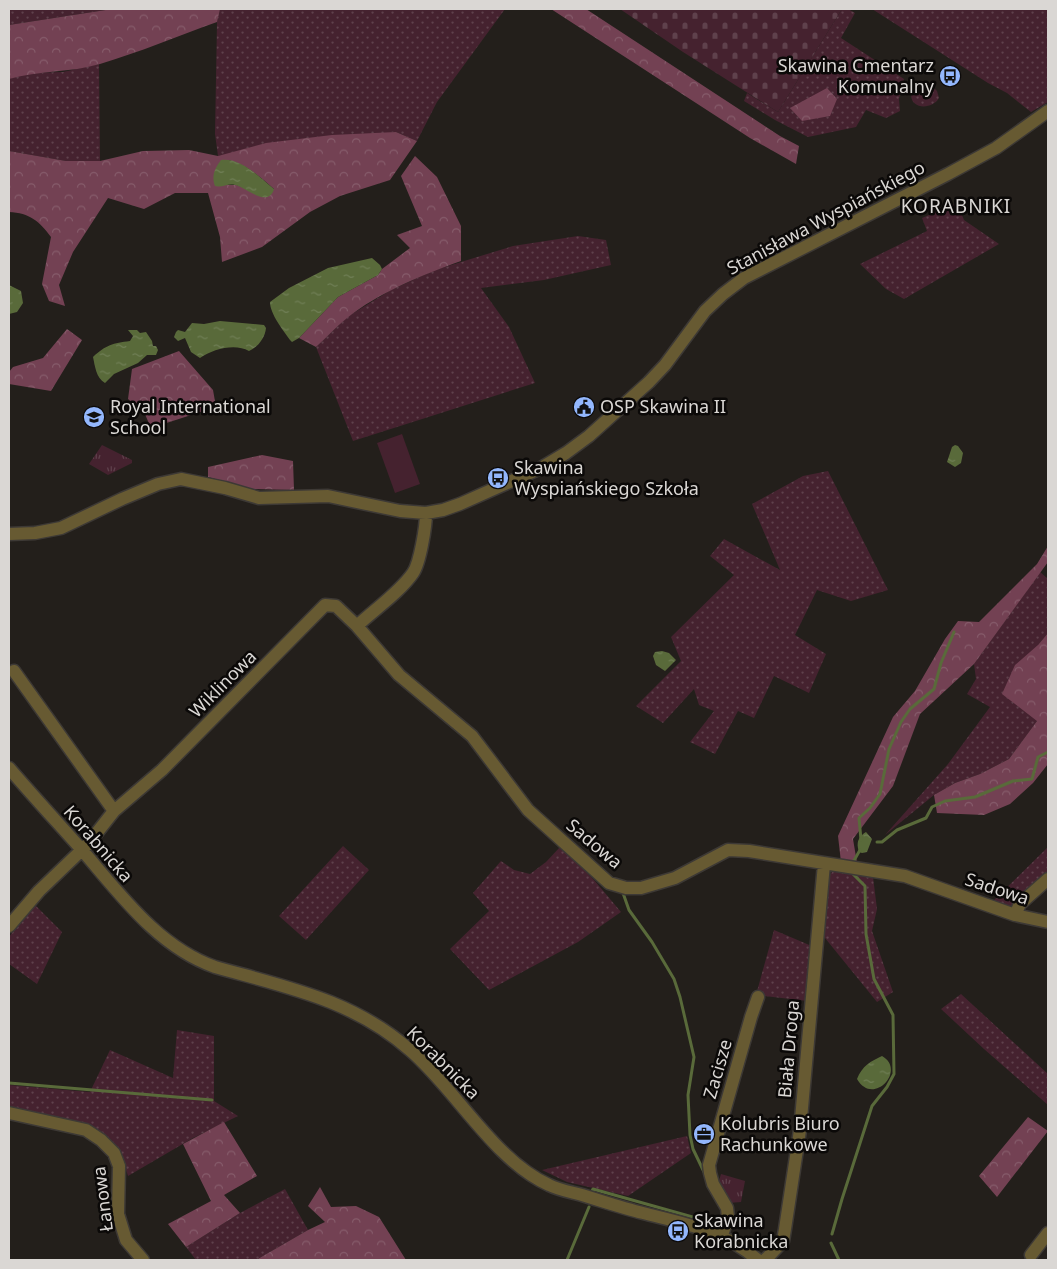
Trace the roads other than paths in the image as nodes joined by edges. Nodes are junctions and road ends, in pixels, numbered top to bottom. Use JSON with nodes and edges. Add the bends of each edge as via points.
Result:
{"nodes":[{"id":1,"x":1048,"y":111,"type":"edge"},
{"id":2,"x":426,"y":513,"type":"junction"},
{"id":3,"x":9,"y":534,"type":"edge"},
{"id":4,"x":357,"y":626,"type":"junction"},
{"id":5,"x":14,"y":671,"type":"dead end"},
{"id":6,"x":9,"y":768,"type":"edge"},
{"id":7,"x":114,"y":811,"type":"junction"},
{"id":8,"x":82,"y":850,"type":"junction"},
{"id":9,"x":824,"y":864,"type":"junction"},
{"id":10,"x":1048,"y":879,"type":"edge"},
{"id":11,"x":1015,"y":915,"type":"junction"},
{"id":12,"x":1048,"y":922,"type":"edge"},
{"id":13,"x":9,"y":926,"type":"edge"},
{"id":14,"x":758,"y":997,"type":"dead end"},
{"id":15,"x":9,"y":1113,"type":"edge"},
{"id":16,"x":1048,"y":1233,"type":"edge"},
{"id":17,"x":722,"y":1235,"type":"junction"},
{"id":18,"x":1031,"y":1255,"type":"dead end"},
{"id":19,"x":143,"y":1260,"type":"edge"},
{"id":20,"x":758,"y":1260,"type":"edge"},
{"id":21,"x":765,"y":1260,"type":"edge"}],
"edges":[{"from":1,"to":2,"type":"street","name":"Stanisława Wyspiańskiego","via":[[988,152],[744,278],[705,311],[649,382],[566,453],[518,480],[460,504]]},
{"from":2,"to":3,"type":"street","name":"Stanisława Wyspiańskiego","via":[[328,496],[260,498],[181,479],[158,484],[61,528]]},
{"from":2,"to":4,"type":"street","via":[[426,527],[414,572]]},
{"from":4,"to":7,"type":"street","name":"Wiklinowa","via":[[336,606],[325,605],[162,770]]},
{"from":4,"to":9,"type":"street","name":"Sadowa","via":[[399,675],[472,736],[528,810],[609,883],[641,888],[675,878],[728,850]]},
{"from":5,"to":7,"type":"street"},
{"from":6,"to":8,"type":"street","name":"Korabnicka"},
{"from":7,"to":8,"type":"street","name":"Wiklinowa"},
{"from":8,"to":13,"type":"street"},
{"from":8,"to":17,"type":"street","name":"Korabnicka","via":[[125,901],[187,954],[215,967],[337,1003],[390,1034],[427,1066],[497,1146],[537,1179],[630,1210]]},
{"from":9,"to":11,"type":"street","name":"Sadowa","via":[[905,876]]},
{"from":9,"to":21,"type":"street","name":"Biała Droga","via":[[800,1130],[786,1229],[784,1241]]},
{"from":10,"to":11,"type":"street","via":[[1020,904]]},
{"from":11,"to":12,"type":"street","name":"Sadowa"},
{"from":14,"to":17,"type":"street","name":"Zacisze","via":[[709,1165],[714,1184],[727,1208],[728,1217]]},
{"from":15,"to":19,"type":"street","name":"Łanowa","via":[[86,1130],[114,1153],[119,1166],[118,1214],[126,1240]]},
{"from":16,"to":18,"type":"street"},
{"from":17,"to":20,"type":"street","name":"Korabnicka"}]}
